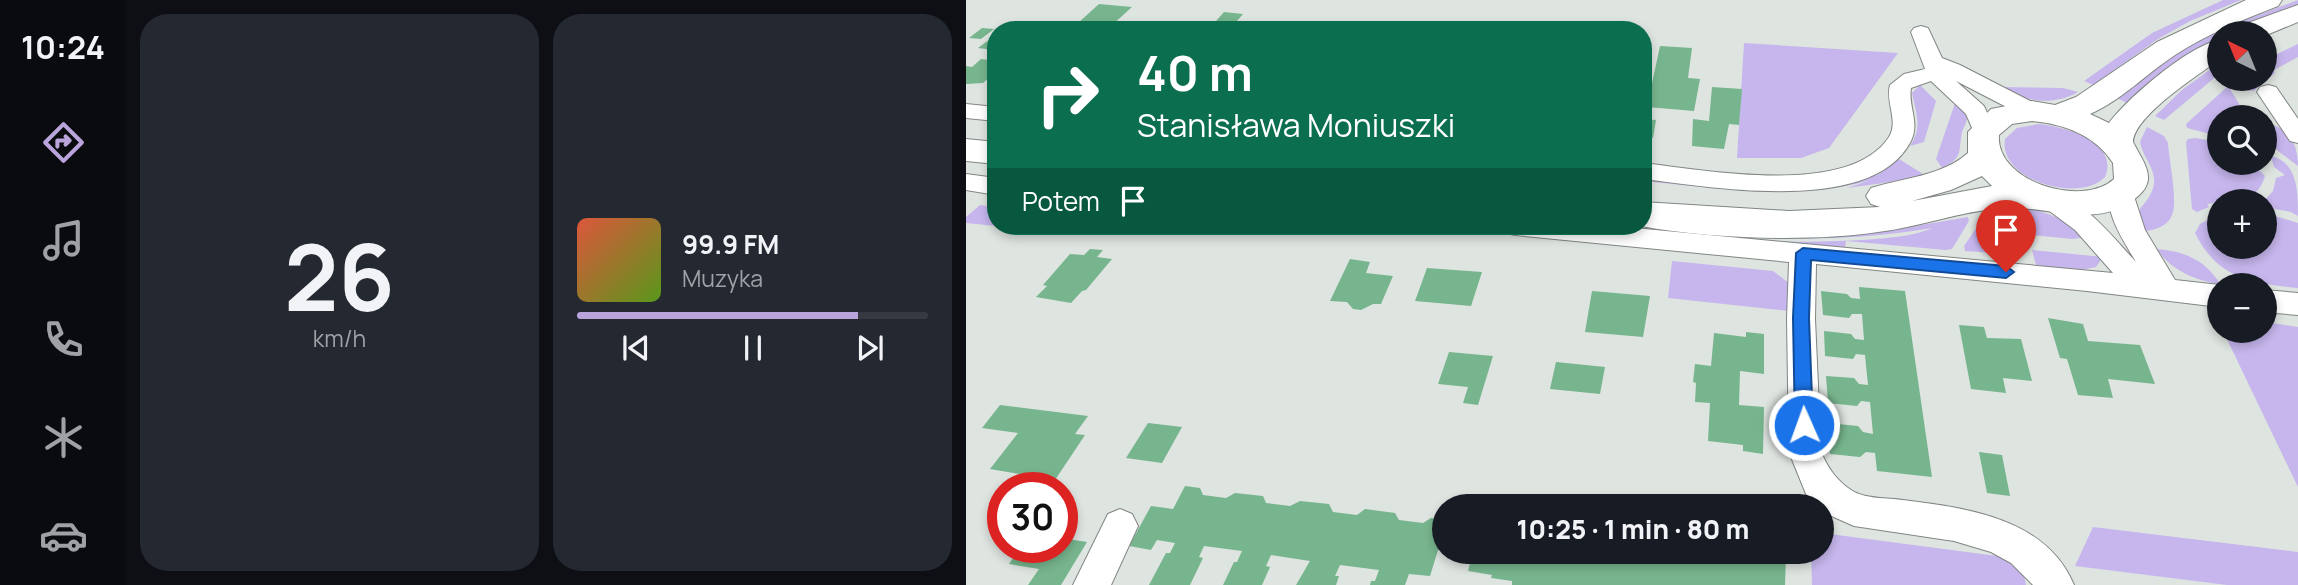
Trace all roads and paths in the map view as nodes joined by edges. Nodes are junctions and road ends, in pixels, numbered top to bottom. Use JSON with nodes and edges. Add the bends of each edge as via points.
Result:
{"nodes":[{"id":1,"x":2269,"y":0,"type":"edge"},
{"id":2,"x":2298,"y":13,"type":"edge"},
{"id":3,"x":2277,"y":21,"type":"edge"},
{"id":4,"x":1921,"y":32,"type":"dead end"},
{"id":5,"x":2207,"y":55,"type":"edge"},
{"id":6,"x":1941,"y":68,"type":"junction"},
{"id":7,"x":2268,"y":92,"type":"dead end"},
{"id":8,"x":966,"y":111,"type":"edge"},
{"id":9,"x":987,"y":113,"type":"edge"},
{"id":10,"x":2044,"y":113,"type":"junction"},
{"id":11,"x":966,"y":130,"type":"edge"},
{"id":12,"x":987,"y":132,"type":"edge"},
{"id":13,"x":2298,"y":136,"type":"edge"},
{"id":14,"x":1984,"y":143,"type":"junction"},
{"id":15,"x":2120,"y":148,"type":"junction"},
{"id":16,"x":966,"y":150,"type":"edge"},
{"id":17,"x":987,"y":152,"type":"edge"},
{"id":18,"x":1652,"y":172,"type":"edge"},
{"id":19,"x":966,"y":182,"type":"edge"},
{"id":20,"x":987,"y":186,"type":"edge"},
{"id":21,"x":1652,"y":193,"type":"edge"},
{"id":22,"x":2122,"y":193,"type":"junction"},
{"id":23,"x":2046,"y":199,"type":"junction"},
{"id":24,"x":1652,"y":215,"type":"edge"},
{"id":25,"x":1611,"y":235,"type":"edge"},
{"id":26,"x":1803,"y":253,"type":"junction"},
{"id":27,"x":2155,"y":288,"type":"junction"},
{"id":28,"x":2207,"y":294,"type":"edge"},
{"id":29,"x":2277,"y":302,"type":"edge"},
{"id":30,"x":2298,"y":304,"type":"edge"},
{"id":31,"x":1120,"y":526,"type":"dead end"},
{"id":32,"x":2054,"y":583,"type":"edge"},
{"id":33,"x":1092,"y":585,"type":"edge"}],
"edges":[{"from":1,"to":10,"type":"main road","via":[[2204,27],[2075,110]]},
{"from":2,"to":3,"type":"main road"},
{"from":4,"to":6,"type":"street"},
{"from":5,"to":15,"type":"main road","via":[[2147,100],[2117,136]]},
{"from":6,"to":10,"type":"street"},
{"from":6,"to":14,"type":"street","via":[[1976,111]]},
{"from":6,"to":18,"type":"street","via":[[1901,85],[1903,134],[1892,152],[1857,173],[1792,182]]},
{"from":7,"to":13,"type":"street"},
{"from":8,"to":9,"type":"street"},
{"from":10,"to":14,"type":"main road","via":[[1994,120]]},
{"from":10,"to":15,"type":"main road","via":[[2092,127]]},
{"from":11,"to":12,"type":"main road"},
{"from":14,"to":21,"type":"main road","via":[[1977,166],[1949,178],[1867,198],[1771,203]]},
{"from":14,"to":23,"type":"main road","via":[[2004,178]]},
{"from":15,"to":22,"type":"main road","via":[[2132,172]]},
{"from":16,"to":17,"type":"main road"},
{"from":19,"to":20,"type":"street"},
{"from":22,"to":23,"type":"main road","via":[[2093,204]]},
{"from":22,"to":27,"type":"street","via":[[2123,209]]},
{"from":23,"to":24,"type":"main road","via":[[2012,195],[1878,220],[1811,225]]},
{"from":23,"to":27,"type":"street","via":[[2084,223]]},
{"from":25,"to":26,"type":"street"},
{"from":26,"to":27,"type":"street"},
{"from":26,"to":32,"type":"street","via":[[1805,452],[1818,483],[1854,509],[1995,533],[2017,544]]},
{"from":27,"to":28,"type":"street"},
{"from":29,"to":30,"type":"street"},
{"from":31,"to":33,"type":"street"}]}
